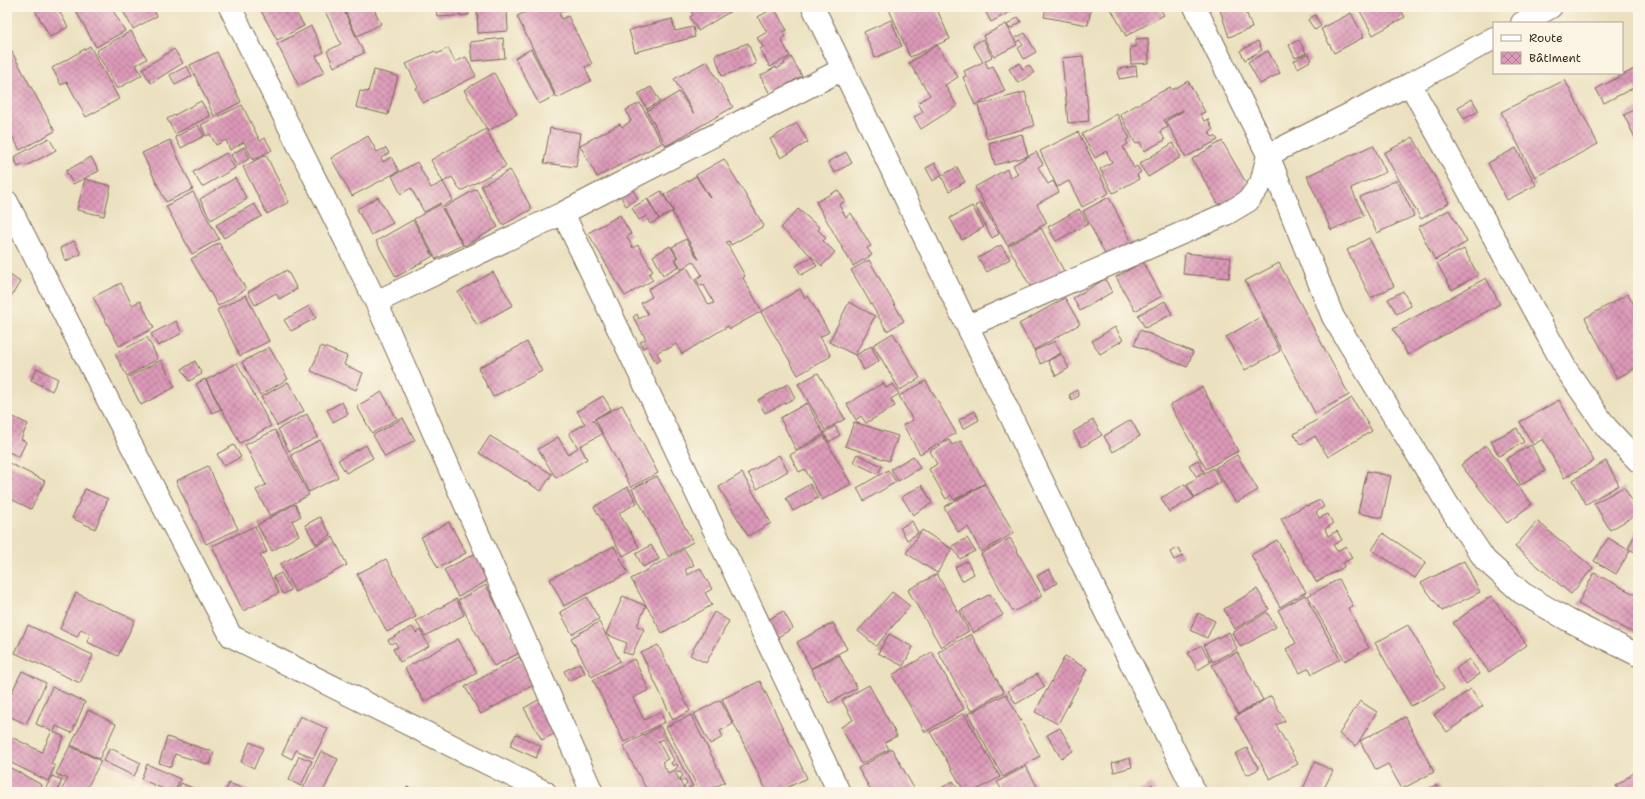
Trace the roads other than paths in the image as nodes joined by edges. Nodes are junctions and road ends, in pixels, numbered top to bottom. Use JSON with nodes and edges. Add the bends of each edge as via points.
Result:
{"nodes":[{"id":1,"x":230,"y":7,"type":"edge"},
{"id":2,"x":813,"y":7,"type":"edge"},
{"id":3,"x":1195,"y":7,"type":"edge"},
{"id":4,"x":1551,"y":7,"type":"edge"},
{"id":5,"x":1524,"y":22,"type":"edge"},
{"id":6,"x":1493,"y":39,"type":"edge"},
{"id":7,"x":843,"y":69,"type":"junction"},
{"id":8,"x":1410,"y":84,"type":"junction"},
{"id":9,"x":1268,"y":155,"type":"junction"},
{"id":10,"x":7,"y":202,"type":"edge"},
{"id":11,"x":563,"y":213,"type":"junction"},
{"id":12,"x":376,"y":302,"type":"junction"},
{"id":13,"x":968,"y":326,"type":"junction"},
{"id":14,"x":1638,"y":461,"type":"edge"},
{"id":15,"x":1638,"y":655,"type":"edge"},
{"id":16,"x":544,"y":792,"type":"edge"},
{"id":17,"x":592,"y":792,"type":"edge"},
{"id":18,"x":839,"y":792,"type":"edge"},
{"id":19,"x":1195,"y":792,"type":"edge"}],
"edges":[{"from":1,"to":12,"type":"street"},
{"from":2,"to":7,"type":"street"},
{"from":3,"to":9,"type":"street"},
{"from":4,"to":5,"type":"street"},
{"from":6,"to":8,"type":"street"},
{"from":7,"to":11,"type":"street"},
{"from":7,"to":13,"type":"street"},
{"from":8,"to":9,"type":"street"},
{"from":8,"to":14,"type":"street","via":[[1566,369],[1606,427]]},
{"from":9,"to":13,"type":"street","via":[[1261,183],[1248,201],[1226,214]]},
{"from":9,"to":15,"type":"street","via":[[1333,317],[1450,508],[1485,560],[1522,593],[1568,620]]},
{"from":10,"to":16,"type":"street","via":[[231,636]]},
{"from":11,"to":12,"type":"street"},
{"from":11,"to":18,"type":"street"},
{"from":12,"to":17,"type":"street"},
{"from":13,"to":19,"type":"street"}]}
